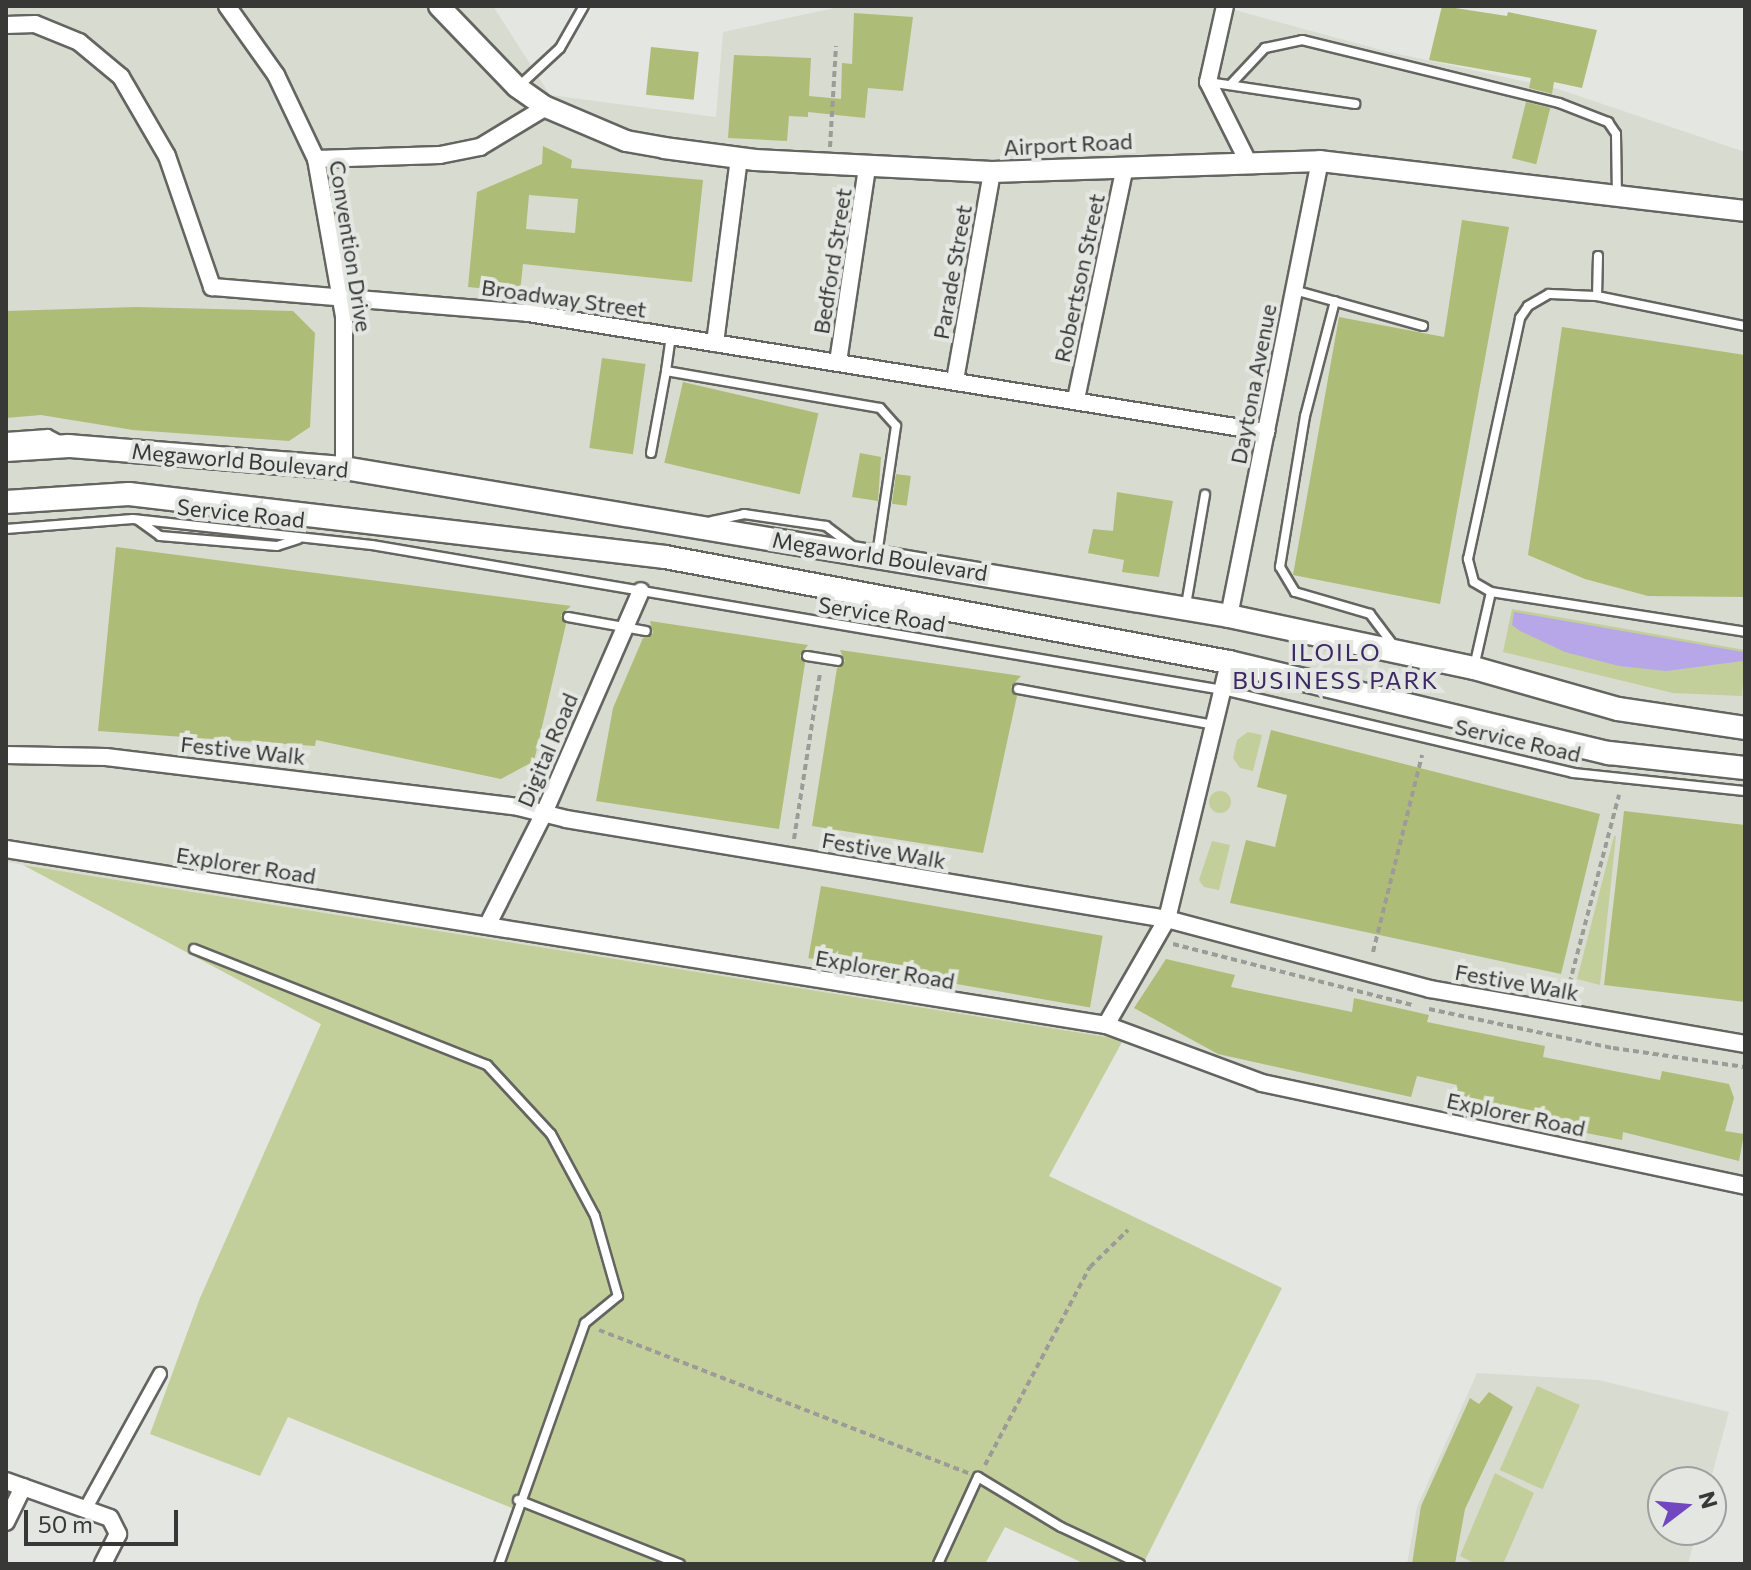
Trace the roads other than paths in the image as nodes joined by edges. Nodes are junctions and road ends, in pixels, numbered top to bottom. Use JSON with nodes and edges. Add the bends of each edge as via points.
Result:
{"nodes":[{"id":1,"x":227,"y":6,"type":"edge"},
{"id":2,"x":439,"y":6,"type":"edge"},
{"id":3,"x":584,"y":6,"type":"edge"},
{"id":4,"x":1225,"y":6,"type":"edge"},
{"id":5,"x":6,"y":25,"type":"edge"},
{"id":6,"x":1208,"y":82,"type":"junction"},
{"id":7,"x":1232,"y":83,"type":"junction"},
{"id":8,"x":517,"y":87,"type":"junction"},
{"id":9,"x":1355,"y":104,"type":"dead end"},
{"id":10,"x":546,"y":107,"type":"junction"},
{"id":11,"x":316,"y":159,"type":"junction"},
{"id":12,"x":739,"y":159,"type":"junction"},
{"id":13,"x":1247,"y":160,"type":"junction"},
{"id":14,"x":1320,"y":161,"type":"junction"},
{"id":15,"x":867,"y":167,"type":"junction"},
{"id":16,"x":1125,"y":167,"type":"junction"},
{"id":17,"x":992,"y":172,"type":"junction"},
{"id":18,"x":1617,"y":196,"type":"junction"},
{"id":19,"x":1745,"y":211,"type":"edge"},
{"id":20,"x":1598,"y":256,"type":"dead end"},
{"id":21,"x":1294,"y":290,"type":"junction"},
{"id":22,"x":341,"y":296,"type":"junction"},
{"id":23,"x":1597,"y":296,"type":"junction"},
{"id":24,"x":1335,"y":301,"type":"junction"},
{"id":25,"x":1423,"y":326,"type":"dead end"},
{"id":26,"x":1745,"y":326,"type":"edge"},
{"id":27,"x":671,"y":336,"type":"junction"},
{"id":28,"x":715,"y":343,"type":"junction"},
{"id":29,"x":838,"y":362,"type":"junction"},
{"id":30,"x":666,"y":371,"type":"junction"},
{"id":31,"x":955,"y":380,"type":"junction"},
{"id":32,"x":1076,"y":399,"type":"junction"},
{"id":33,"x":1266,"y":432,"type":"junction"},
{"id":34,"x":6,"y":437,"type":"edge"},
{"id":35,"x":69,"y":446,"type":"junction"},
{"id":36,"x":6,"y":450,"type":"edge"},
{"id":37,"x":651,"y":453,"type":"dead end"},
{"id":38,"x":344,"y":468,"type":"junction"},
{"id":39,"x":1205,"y":495,"type":"dead end"},
{"id":40,"x":6,"y":502,"type":"edge"},
{"id":41,"x":6,"y":529,"type":"edge"},
{"id":42,"x":869,"y":553,"type":"junction"},
{"id":43,"x":641,"y":591,"type":"junction"},
{"id":44,"x":1491,"y":592,"type":"junction"},
{"id":45,"x":1186,"y":609,"type":"junction"},
{"id":46,"x":1229,"y":616,"type":"junction"},
{"id":47,"x":568,"y":617,"type":"dead end"},
{"id":48,"x":624,"y":627,"type":"junction"},
{"id":49,"x":646,"y":631,"type":"dead end"},
{"id":50,"x":1745,"y":632,"type":"edge"},
{"id":51,"x":1399,"y":654,"type":"junction"},
{"id":52,"x":807,"y":656,"type":"dead end"},
{"id":53,"x":838,"y":661,"type":"dead end"},
{"id":54,"x":1229,"y":662,"type":"junction"},
{"id":55,"x":1474,"y":668,"type":"junction"},
{"id":56,"x":1018,"y":689,"type":"dead end"},
{"id":57,"x":1223,"y":690,"type":"junction"},
{"id":58,"x":1214,"y":725,"type":"junction"},
{"id":59,"x":1745,"y":728,"type":"edge"},
{"id":60,"x":6,"y":755,"type":"edge"},
{"id":61,"x":1745,"y":768,"type":"edge"},
{"id":62,"x":1745,"y":791,"type":"edge"},
{"id":63,"x":544,"y":813,"type":"junction"},
{"id":64,"x":6,"y":849,"type":"edge"},
{"id":65,"x":1167,"y":919,"type":"junction"},
{"id":66,"x":488,"y":924,"type":"junction"},
{"id":67,"x":194,"y":949,"type":"dead end"},
{"id":68,"x":1106,"y":1025,"type":"junction"},
{"id":69,"x":1745,"y":1044,"type":"edge"},
{"id":70,"x":1745,"y":1186,"type":"edge"},
{"id":71,"x":160,"y":1374,"type":"dead end"},
{"id":72,"x":6,"y":1481,"type":"edge"},
{"id":73,"x":23,"y":1487,"type":"junction"},
{"id":74,"x":518,"y":1500,"type":"junction"},
{"id":75,"x":87,"y":1506,"type":"junction"},
{"id":76,"x":6,"y":1522,"type":"edge"},
{"id":77,"x":103,"y":1564,"type":"edge"},
{"id":78,"x":499,"y":1564,"type":"edge"},
{"id":79,"x":680,"y":1564,"type":"edge"},
{"id":80,"x":938,"y":1564,"type":"edge"},
{"id":81,"x":1140,"y":1564,"type":"edge"}],
"edges":[{"from":1,"to":11,"type":"street","name":"Convention Drive","via":[[276,75]]},
{"from":2,"to":8,"type":"street","name":"Airport Road"},
{"from":3,"to":8,"type":"lane","via":[[560,48]]},
{"from":4,"to":6,"type":"street"},
{"from":5,"to":22,"type":"street","name":"Broadway Street","via":[[35,24],[79,42],[121,77],[167,156],[212,287]]},
{"from":6,"to":7,"type":"lane"},
{"from":6,"to":13,"type":"street"},
{"from":7,"to":9,"type":"lane"},
{"from":7,"to":18,"type":"lane","via":[[1265,48],[1302,40],[1559,103],[1608,122],[1616,134]]},
{"from":8,"to":10,"type":"street","name":"Airport Road"},
{"from":10,"to":11,"type":"street","via":[[480,147],[440,155]]},
{"from":10,"to":12,"type":"street","name":"Airport Road","via":[[626,141]]},
{"from":11,"to":22,"type":"street","name":"Convention Drive"},
{"from":12,"to":15,"type":"street","name":"Airport Road"},
{"from":12,"to":28,"type":"street"},
{"from":13,"to":14,"type":"street","name":"Airport Road"},
{"from":13,"to":16,"type":"street","name":"Airport Road"},
{"from":14,"to":18,"type":"street","name":"Airport Road"},
{"from":14,"to":21,"type":"street","name":"Daytona Avenue"},
{"from":15,"to":17,"type":"street","name":"Airport Road"},
{"from":15,"to":29,"type":"street","name":"Bedford Street"},
{"from":16,"to":17,"type":"street","name":"Airport Road"},
{"from":16,"to":32,"type":"street","name":"Robertson Street"},
{"from":17,"to":31,"type":"street","name":"Parade Street"},
{"from":18,"to":19,"type":"street","name":"Airport Road"},
{"from":20,"to":23,"type":"lane"},
{"from":21,"to":24,"type":"lane"},
{"from":21,"to":33,"type":"street","name":"Daytona Avenue"},
{"from":22,"to":27,"type":"street","name":"Broadway Street","via":[[528,313]]},
{"from":22,"to":38,"type":"street","name":"Convention Drive"},
{"from":23,"to":26,"type":"lane"},
{"from":23,"to":44,"type":"lane","via":[[1549,294],[1528,306],[1520,318],[1468,559],[1474,582]]},
{"from":24,"to":25,"type":"lane"},
{"from":24,"to":51,"type":"lane","via":[[1305,416],[1280,567],[1295,592],[1370,614]]},
{"from":27,"to":28,"type":"street","name":"Broadway Street"},
{"from":27,"to":30,"type":"lane"},
{"from":28,"to":29,"type":"street","name":"Broadway Street"},
{"from":29,"to":31,"type":"street","name":"Broadway Street"},
{"from":30,"to":37,"type":"lane"},
{"from":30,"to":42,"type":"lane","via":[[880,408],[890,415],[896,426]]},
{"from":31,"to":32,"type":"street","name":"Broadway Street"},
{"from":32,"to":33,"type":"street","name":"Broadway Street"},
{"from":33,"to":46,"type":"street","name":"Daytona Avenue"},
{"from":34,"to":35,"type":"lane","via":[[48,434]]},
{"from":35,"to":36,"type":"main road","name":"Megaworld Boulevard"},
{"from":35,"to":38,"type":"main road","name":"Megaworld Boulevard"},
{"from":38,"to":42,"type":"main road","name":"Megaworld Boulevard"},
{"from":39,"to":45,"type":"lane"},
{"from":40,"to":54,"type":"main road","name":"Megaworld Boulevard","via":[[129,494],[665,557]]},
{"from":41,"to":43,"type":"lane","name":"Service Road","via":[[137,520],[302,537]]},
{"from":42,"to":45,"type":"main road","name":"Megaworld Boulevard"},
{"from":43,"to":48,"type":"street","name":"Digital Road"},
{"from":43,"to":57,"type":"lane","name":"Service Road"},
{"from":44,"to":50,"type":"lane"},
{"from":44,"to":55,"type":"lane"},
{"from":45,"to":46,"type":"main road","name":"Megaworld Boulevard"},
{"from":46,"to":51,"type":"main road","name":"Megaworld Boulevard"},
{"from":47,"to":48,"type":"lane"},
{"from":48,"to":49,"type":"lane"},
{"from":48,"to":63,"type":"street","name":"Digital Road"},
{"from":51,"to":55,"type":"main road","name":"Megaworld Boulevard"},
{"from":52,"to":53,"type":"lane"},
{"from":54,"to":57,"type":"street"},
{"from":54,"to":61,"type":"main road","name":"Megaworld Boulevard","via":[[1609,753]]},
{"from":55,"to":59,"type":"main road","name":"Megaworld Boulevard","via":[[1618,709]]},
{"from":56,"to":58,"type":"lane","via":[[1193,717]]},
{"from":57,"to":58,"type":"street"},
{"from":57,"to":62,"type":"lane","name":"Service Road","via":[[1573,773]]},
{"from":58,"to":65,"type":"street"},
{"from":60,"to":63,"type":"street","name":"Festive Walk","via":[[106,757]]},
{"from":63,"to":65,"type":"street","name":"Festive Walk"},
{"from":63,"to":66,"type":"street","name":"Digital Road"},
{"from":64,"to":66,"type":"street","name":"Explorer Road"},
{"from":65,"to":68,"type":"street"},
{"from":65,"to":69,"type":"street","name":"Festive Walk","via":[[1255,938],[1430,989]]},
{"from":66,"to":68,"type":"street","name":"Explorer Road"},
{"from":67,"to":74,"type":"lane","via":[[487,1065],[551,1134],[595,1216],[618,1296],[585,1323]]},
{"from":68,"to":70,"type":"street","name":"Explorer Road","via":[[1262,1083]]},
{"from":71,"to":75,"type":"street"},
{"from":72,"to":73,"type":"street"},
{"from":73,"to":75,"type":"street"},
{"from":73,"to":76,"type":"street"},
{"from":74,"to":78,"type":"lane"},
{"from":74,"to":79,"type":"lane"},
{"from":75,"to":77,"type":"street","via":[[116,1525],[118,1534]]},
{"from":80,"to":81,"type":"lane","via":[[978,1477],[1061,1527]]}]}
